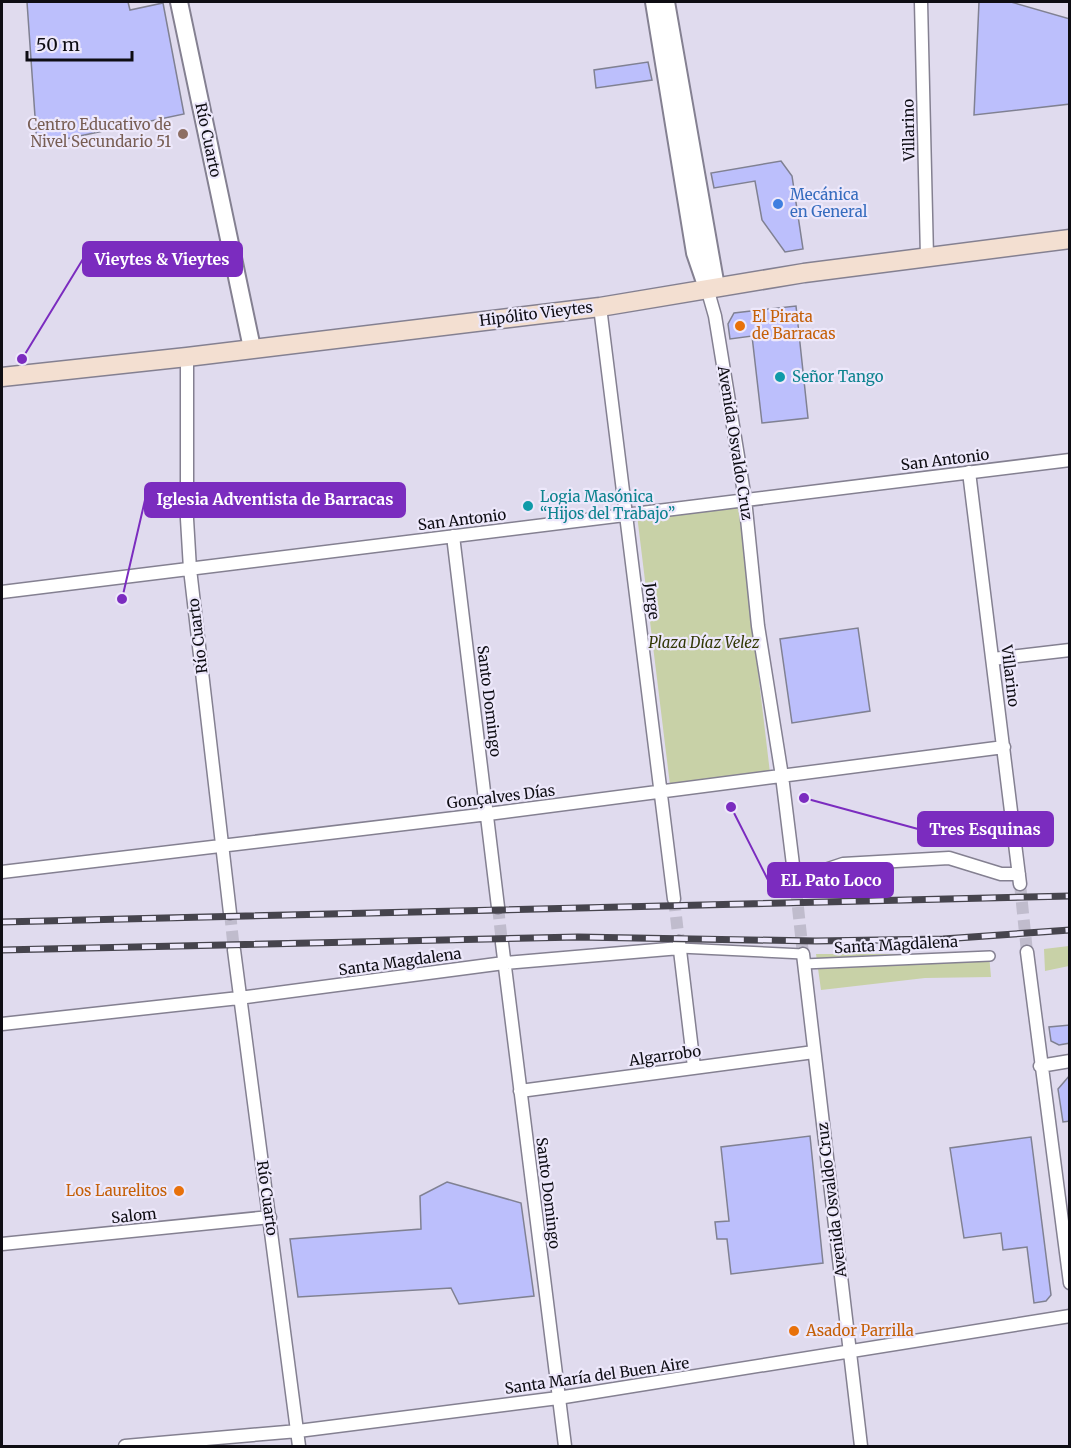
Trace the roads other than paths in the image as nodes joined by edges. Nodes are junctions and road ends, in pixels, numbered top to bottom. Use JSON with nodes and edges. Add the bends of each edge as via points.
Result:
{"nodes":[{"id":1,"x":179,"y":2,"type":"edge"},
{"id":2,"x":654,"y":2,"type":"edge"},
{"id":3,"x":666,"y":2,"type":"edge"},
{"id":4,"x":921,"y":2,"type":"edge"},
{"id":5,"x":1070,"y":240,"type":"edge"},
{"id":6,"x":927,"y":258,"type":"junction"},
{"id":7,"x":711,"y":287,"type":"junction"},
{"id":8,"x":600,"y":307,"type":"junction"},
{"id":9,"x":252,"y":348,"type":"junction"},
{"id":10,"x":187,"y":357,"type":"junction"},
{"id":11,"x":2,"y":377,"type":"edge"},
{"id":12,"x":1070,"y":459,"type":"edge"},
{"id":13,"x":969,"y":472,"type":"junction"},
{"id":14,"x":744,"y":499,"type":"junction"},
{"id":15,"x":627,"y":516,"type":"junction"},
{"id":16,"x":453,"y":536,"type":"junction"},
{"id":17,"x":190,"y":569,"type":"junction"},
{"id":18,"x":2,"y":592,"type":"edge"},
{"id":19,"x":1070,"y":650,"type":"edge"},
{"id":20,"x":993,"y":660,"type":"junction"},
{"id":21,"x":1004,"y":747,"type":"junction"},
{"id":22,"x":782,"y":776,"type":"junction"},
{"id":23,"x":661,"y":792,"type":"junction"},
{"id":24,"x":488,"y":814,"type":"junction"},
{"id":25,"x":222,"y":846,"type":"junction"},
{"id":26,"x":2,"y":872,"type":"edge"},
{"id":27,"x":795,"y":883,"type":"joint"},
{"id":28,"x":674,"y":899,"type":"tunnel mouth"},
{"id":29,"x":498,"y":907,"type":"tunnel mouth"},
{"id":30,"x":230,"y":913,"type":"tunnel mouth"},
{"id":31,"x":502,"y":943,"type":"tunnel mouth"},
{"id":32,"x":679,"y":945,"type":"junction"},
{"id":33,"x":234,"y":950,"type":"tunnel mouth"},
{"id":34,"x":1027,"y":952,"type":"tunnel mouth"},
{"id":35,"x":990,"y":956,"type":"dead end"},
{"id":36,"x":803,"y":959,"type":"junction"},
{"id":37,"x":504,"y":963,"type":"junction"},
{"id":38,"x":239,"y":998,"type":"junction"},
{"id":39,"x":2,"y":1024,"type":"edge"},
{"id":40,"x":814,"y":1052,"type":"junction"},
{"id":41,"x":1070,"y":1061,"type":"edge"},
{"id":42,"x":1040,"y":1066,"type":"junction"},
{"id":43,"x":694,"y":1067,"type":"junction"},
{"id":44,"x":520,"y":1091,"type":"junction"},
{"id":45,"x":270,"y":1217,"type":"junction"},
{"id":46,"x":2,"y":1244,"type":"edge"},
{"id":47,"x":1070,"y":1283,"type":"edge"},
{"id":48,"x":1070,"y":1316,"type":"edge"},
{"id":49,"x":849,"y":1352,"type":"junction"},
{"id":50,"x":558,"y":1398,"type":"junction"},
{"id":51,"x":298,"y":1431,"type":"junction"},
{"id":52,"x":125,"y":1446,"type":"edge"},
{"id":53,"x":300,"y":1446,"type":"edge"},
{"id":54,"x":565,"y":1446,"type":"edge"},
{"id":55,"x":861,"y":1446,"type":"edge"}],
"edges":[{"from":1,"to":9,"type":"street","name":"Río Cuarto"},
{"from":2,"to":7,"type":"street","name":"Avenida Osvaldo Cruz","via":[[695,253]]},
{"from":3,"to":7,"type":"street","name":"Avenida Osvaldo Cruz"},
{"from":4,"to":6,"type":"street","name":"Villarino"},
{"from":5,"to":6,"type":"main road","name":"Hipólito Vieytes"},
{"from":6,"to":7,"type":"main road","name":"Hipólito Vieytes"},
{"from":7,"to":8,"type":"main road","name":"Hipólito Vieytes"},
{"from":7,"to":14,"type":"street","name":"Avenida Osvaldo Cruz"},
{"from":8,"to":9,"type":"main road","name":"Hipólito Vieytes"},
{"from":8,"to":15,"type":"street","name":"Jorge"},
{"from":9,"to":10,"type":"main road","name":"Hipólito Vieytes"},
{"from":10,"to":11,"type":"main road","name":"Hipólito Vieytes"},
{"from":10,"to":17,"type":"street","name":"Río Cuarto"},
{"from":12,"to":13,"type":"street","name":"San Antonio"},
{"from":13,"to":14,"type":"street","name":"San Antonio"},
{"from":13,"to":20,"type":"street","name":"Villarino"},
{"from":14,"to":15,"type":"street","name":"San Antonio"},
{"from":14,"to":22,"type":"street","name":"Avenida Osvaldo Cruz","via":[[758,626]]},
{"from":15,"to":16,"type":"street","name":"San Antonio"},
{"from":15,"to":23,"type":"street","name":"Jorge"},
{"from":16,"to":17,"type":"street","name":"San Antonio"},
{"from":16,"to":24,"type":"street","name":"Santo Domingo"},
{"from":17,"to":18,"type":"street","name":"San Antonio"},
{"from":17,"to":25,"type":"street","name":"Río Cuarto"},
{"from":19,"to":20,"type":"street"},
{"from":20,"to":21,"type":"street","name":"Villarino"},
{"from":21,"to":22,"type":"street","name":"Gonçalves Días"},
{"from":21,"to":27,"type":"street","name":"Villarino","via":[[1019,879],[950,858],[843,864]]},
{"from":22,"to":23,"type":"street","name":"Gonçalves Días"},
{"from":22,"to":27,"type":"street","name":"Avenida Osvaldo Cruz"},
{"from":23,"to":24,"type":"street","name":"Gonçalves Días"},
{"from":23,"to":28,"type":"street","name":"Jorge"},
{"from":24,"to":25,"type":"street","name":"Gonçalves Días"},
{"from":24,"to":29,"type":"street","name":"Santo Domingo"},
{"from":25,"to":26,"type":"street","name":"Gonçalves Días"},
{"from":25,"to":30,"type":"street","name":"Río Cuarto"},
{"from":31,"to":37,"type":"street","name":"Santo Domingo"},
{"from":32,"to":36,"type":"street","name":"Santa Magdalena"},
{"from":32,"to":37,"type":"street","name":"Santa Magdalena"},
{"from":32,"to":43,"type":"street"},
{"from":33,"to":38,"type":"street","name":"Río Cuarto"},
{"from":34,"to":42,"type":"street"},
{"from":35,"to":36,"type":"street","name":"Santa Magdalena"},
{"from":36,"to":40,"type":"street","name":"Avenida Osvaldo Cruz"},
{"from":37,"to":38,"type":"street","name":"Santa Magdalena"},
{"from":37,"to":44,"type":"street","name":"Santo Domingo"},
{"from":38,"to":39,"type":"street","name":"Santa Magdalena"},
{"from":38,"to":45,"type":"street","name":"Río Cuarto"},
{"from":40,"to":43,"type":"street","name":"Algarrobo"},
{"from":40,"to":49,"type":"street","name":"Avenida Osvaldo Cruz"},
{"from":41,"to":42,"type":"street"},
{"from":42,"to":47,"type":"street"},
{"from":43,"to":44,"type":"street","name":"Algarrobo"},
{"from":44,"to":50,"type":"street","name":"Santo Domingo"},
{"from":45,"to":46,"type":"street","name":"Salom"},
{"from":45,"to":51,"type":"street","name":"Río Cuarto"},
{"from":48,"to":49,"type":"street","name":"Santa María del Buen Aire"},
{"from":49,"to":50,"type":"street","name":"Santa María del Buen Aire"},
{"from":49,"to":55,"type":"street","name":"Avenida Osvaldo Cruz"},
{"from":50,"to":51,"type":"street","name":"Santa María del Buen Aire"},
{"from":50,"to":54,"type":"street","name":"Santo Domingo"},
{"from":51,"to":52,"type":"street","name":"Santa María del Buen Aire"},
{"from":51,"to":53,"type":"street","name":"Río Cuarto"}]}
